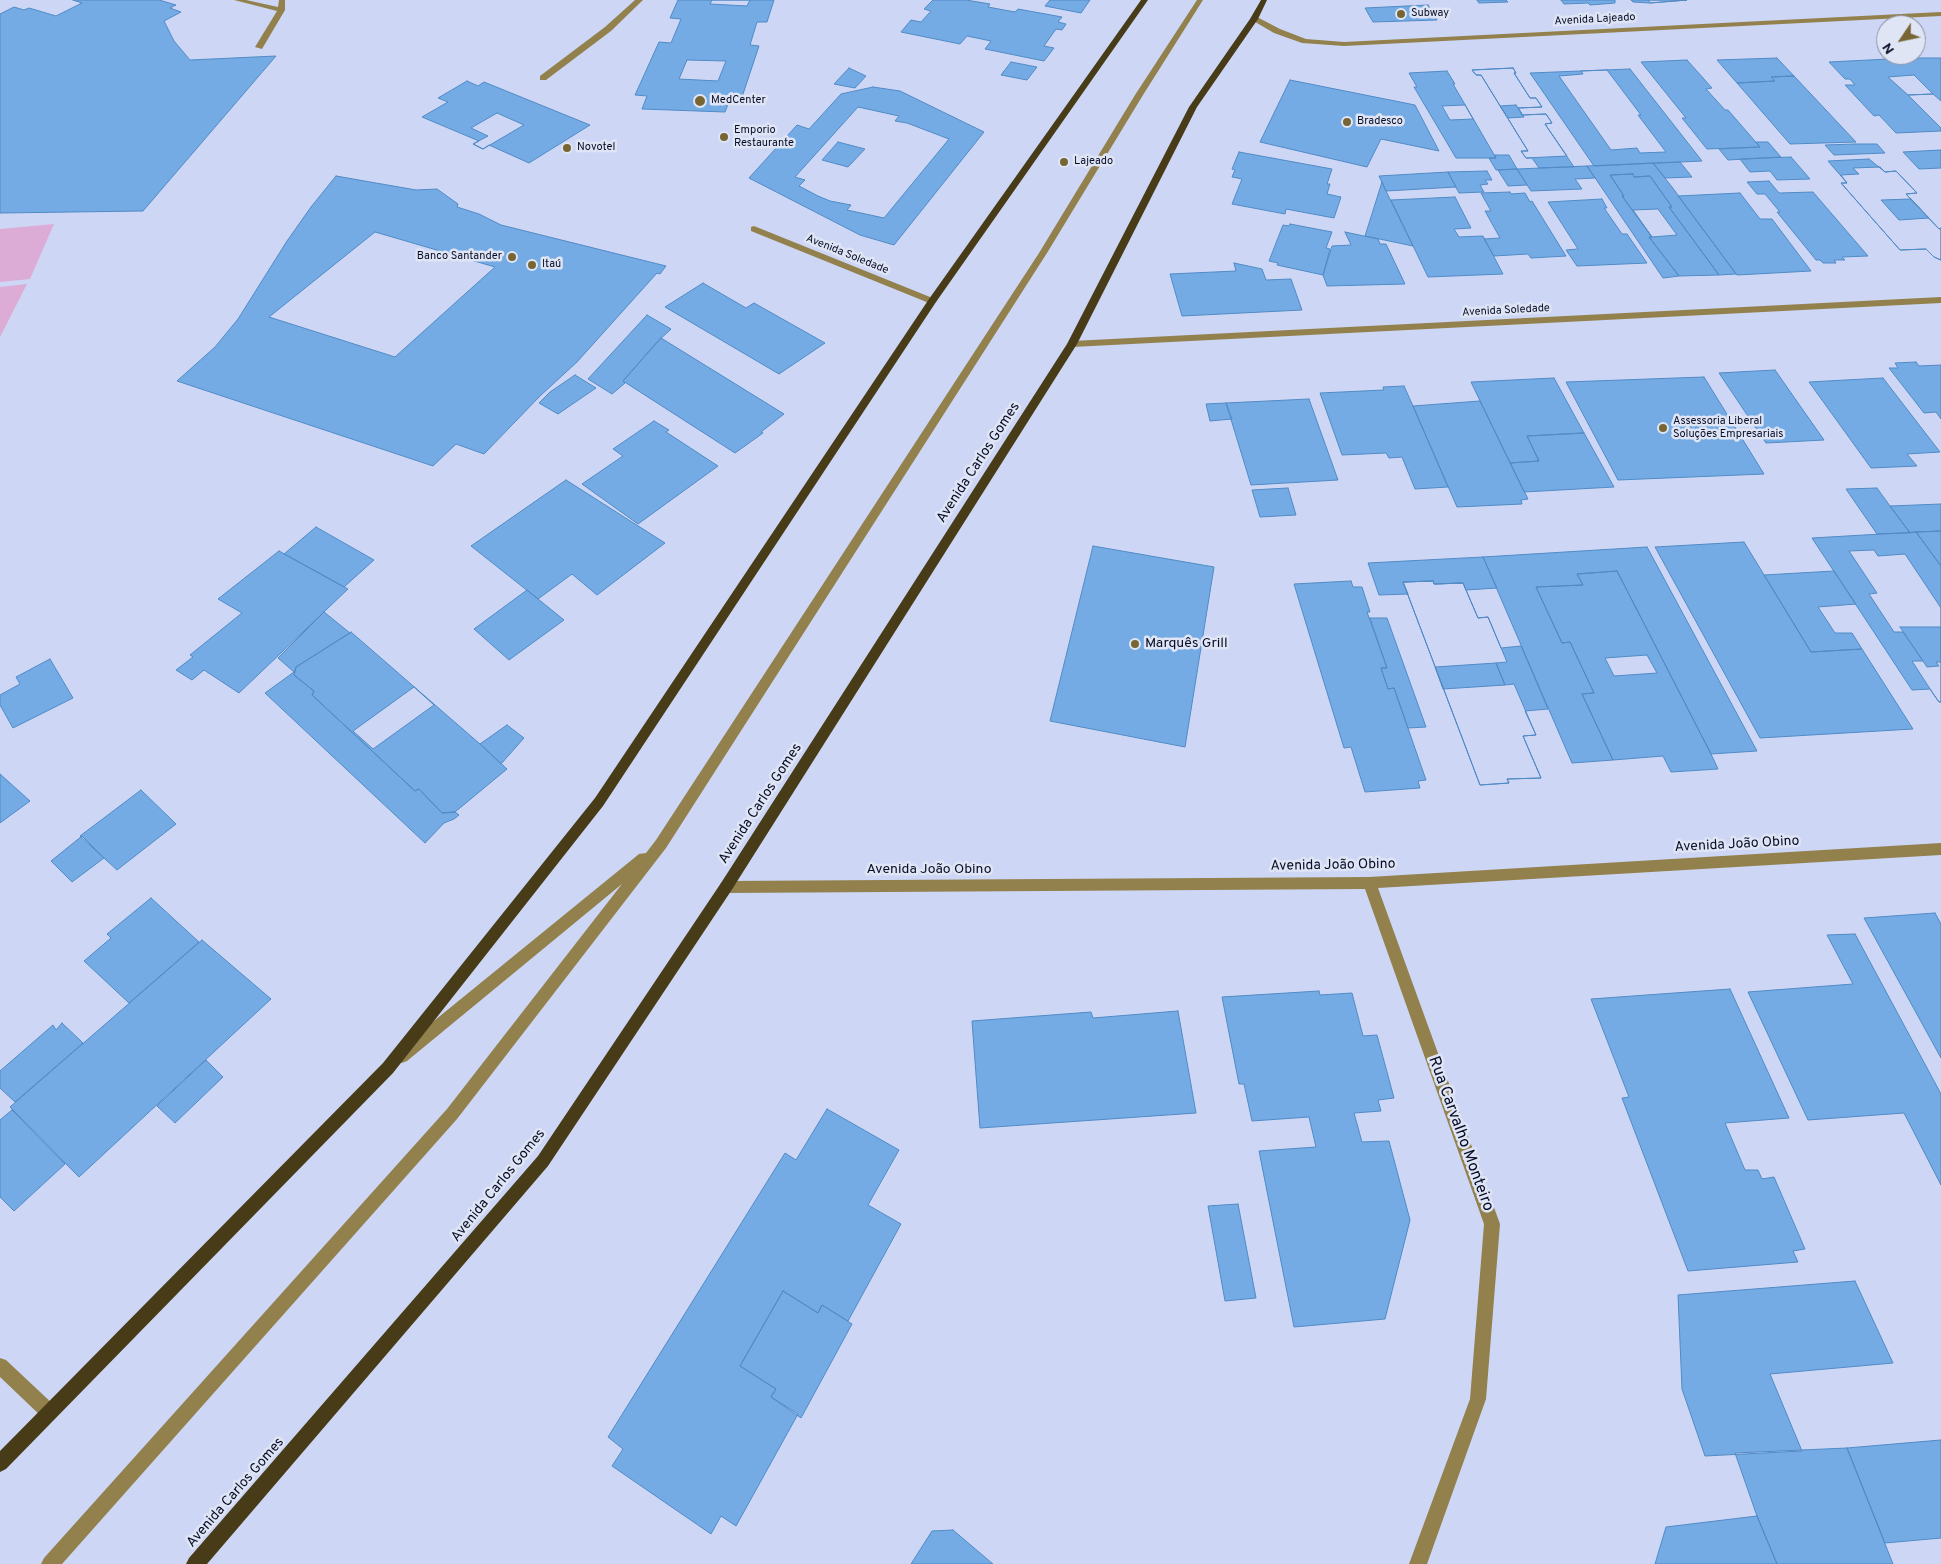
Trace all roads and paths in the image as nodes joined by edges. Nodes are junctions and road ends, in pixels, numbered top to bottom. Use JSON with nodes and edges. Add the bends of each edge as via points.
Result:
{"nodes":[{"id":1,"x":237,"y":0,"type":"edge"},
{"id":2,"x":282,"y":0,"type":"edge"},
{"id":3,"x":640,"y":0,"type":"edge"},
{"id":4,"x":1145,"y":0,"type":"edge"},
{"id":5,"x":1200,"y":0,"type":"edge"},
{"id":6,"x":1264,"y":0,"type":"edge"},
{"id":7,"x":281,"y":10,"type":"junction"},
{"id":8,"x":1941,"y":14,"type":"edge"},
{"id":9,"x":1254,"y":19,"type":"junction"},
{"id":10,"x":260,"y":47,"type":"dead end"},
{"id":11,"x":543,"y":78,"type":"dead end"},
{"id":12,"x":754,"y":228,"type":"dead end"},
{"id":13,"x":1941,"y":300,"type":"edge"},
{"id":14,"x":932,"y":302,"type":"junction"},
{"id":15,"x":1072,"y":344,"type":"junction"},
{"id":16,"x":661,"y":844,"type":"junction"},
{"id":17,"x":1941,"y":849,"type":"edge"},
{"id":18,"x":1369,"y":883,"type":"junction"},
{"id":19,"x":726,"y":887,"type":"junction"},
{"id":20,"x":388,"y":1068,"type":"junction"},
{"id":21,"x":0,"y":1366,"type":"edge"},
{"id":22,"x":49,"y":1412,"type":"junction"},
{"id":23,"x":0,"y":1463,"type":"edge"},
{"id":24,"x":50,"y":1564,"type":"edge"},
{"id":25,"x":195,"y":1564,"type":"edge"},
{"id":26,"x":1418,"y":1564,"type":"edge"}],
"edges":[{"from":1,"to":7,"type":"street"},
{"from":2,"to":7,"type":"street"},
{"from":3,"to":11,"type":"street","via":[[608,29]]},
{"from":4,"to":14,"type":"main road"},
{"from":5,"to":16,"type":"street","via":[[1043,253]]},
{"from":6,"to":9,"type":"main road","name":"Avenida Carlos Gomes"},
{"from":7,"to":10,"type":"street"},
{"from":8,"to":9,"type":"street","name":"Avenida Lajeado","via":[[1344,44],[1305,41],[1277,32]]},
{"from":9,"to":15,"type":"main road","name":"Avenida Carlos Gomes","via":[[1193,107]]},
{"from":12,"to":14,"type":"street","name":"Avenida Soledade"},
{"from":13,"to":15,"type":"street","name":"Avenida Soledade"},
{"from":14,"to":20,"type":"main road","via":[[599,802]]},
{"from":15,"to":19,"type":"main road","name":"Avenida Carlos Gomes"},
{"from":16,"to":20,"type":"street"},
{"from":16,"to":24,"type":"street","via":[[452,1114]]},
{"from":17,"to":18,"type":"street","name":"Avenida João Obino"},
{"from":18,"to":19,"type":"street","name":"Avenida João Obino"},
{"from":18,"to":26,"type":"street","name":"Rua Carvalho Monteiro","via":[[1492,1224],[1478,1399]]},
{"from":19,"to":25,"type":"main road","name":"Avenida Carlos Gomes","via":[[543,1161]]},
{"from":20,"to":22,"type":"main road"},
{"from":21,"to":22,"type":"street"},
{"from":22,"to":23,"type":"main road"}]}
